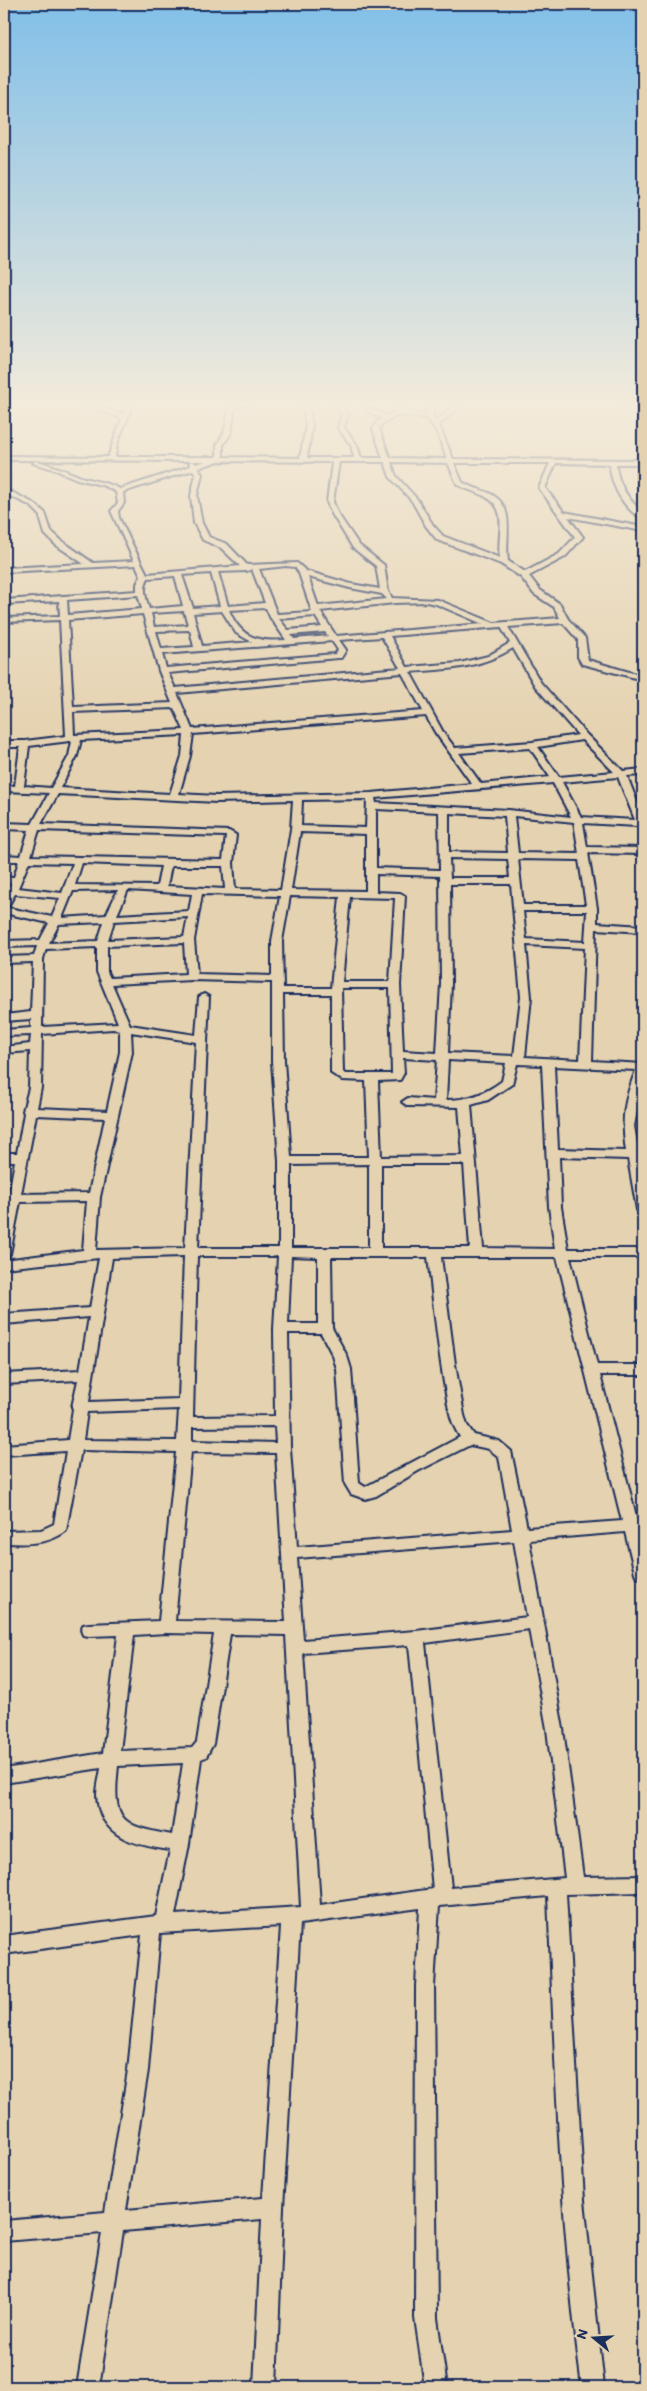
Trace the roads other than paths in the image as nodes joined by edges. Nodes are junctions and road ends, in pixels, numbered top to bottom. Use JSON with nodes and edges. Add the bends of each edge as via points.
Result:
{"nodes":[{"id":1,"x":42,"y":514,"type":"edge"},
{"id":2,"x":115,"y":514,"type":"edge"},
{"id":3,"x":197,"y":514,"type":"edge"},
{"id":4,"x":335,"y":514,"type":"edge"},
{"id":5,"x":423,"y":514,"type":"edge"},
{"id":6,"x":502,"y":514,"type":"edge"},
{"id":7,"x":562,"y":514,"type":"joint"},
{"id":8,"x":643,"y":529,"type":"edge"},
{"id":9,"x":504,"y":562,"type":"junction"},
{"id":10,"x":138,"y":563,"type":"junction"},
{"id":11,"x":90,"y":564,"type":"junction"},
{"id":12,"x":251,"y":568,"type":"junction"},
{"id":13,"x":4,"y":570,"type":"edge"},
{"id":14,"x":214,"y":571,"type":"junction"},
{"id":15,"x":303,"y":573,"type":"junction"},
{"id":16,"x":178,"y":574,"type":"junction"},
{"id":17,"x":524,"y":575,"type":"junction"},
{"id":18,"x":145,"y":576,"type":"junction"},
{"id":19,"x":141,"y":592,"type":"junction"},
{"id":20,"x":384,"y":592,"type":"junction"},
{"id":21,"x":63,"y":598,"type":"junction"},
{"id":22,"x":396,"y":601,"type":"junction"},
{"id":23,"x":4,"y":602,"type":"edge"},
{"id":24,"x":269,"y":605,"type":"junction"},
{"id":25,"x":225,"y":608,"type":"junction"},
{"id":26,"x":189,"y":609,"type":"junction"},
{"id":27,"x":148,"y":610,"type":"junction"},
{"id":28,"x":316,"y":611,"type":"junction"},
{"id":29,"x":274,"y":617,"type":"junction"},
{"id":30,"x":65,"y":618,"type":"junction"},
{"id":31,"x":4,"y":620,"type":"edge"},
{"id":32,"x":565,"y":620,"type":"junction"},
{"id":33,"x":499,"y":626,"type":"junction"},
{"id":34,"x":193,"y":627,"type":"junction"},
{"id":35,"x":152,"y":629,"type":"junction"},
{"id":36,"x":327,"y":629,"type":"junction"},
{"id":37,"x":284,"y":633,"type":"junction"},
{"id":38,"x":386,"y":636,"type":"junction"},
{"id":39,"x":334,"y":639,"type":"junction"},
{"id":40,"x":292,"y":642,"type":"junction"},
{"id":41,"x":265,"y":644,"type":"junction"},
{"id":42,"x":514,"y":644,"type":"junction"},
{"id":43,"x":237,"y":646,"type":"junction"},
{"id":44,"x":203,"y":649,"type":"junction"},
{"id":45,"x":158,"y":652,"type":"junction"},
{"id":46,"x":244,"y":664,"type":"junction"},
{"id":47,"x":342,"y":666,"type":"junction"},
{"id":48,"x":212,"y":667,"type":"junction"},
{"id":49,"x":405,"y":670,"type":"junction"},
{"id":50,"x":163,"y":671,"type":"junction"},
{"id":51,"x":280,"y":671,"type":"junction"},
{"id":52,"x":643,"y":678,"type":"edge"},
{"id":53,"x":173,"y":691,"type":"junction"},
{"id":54,"x":178,"y":705,"type":"junction"},
{"id":55,"x":70,"y":710,"type":"junction"},
{"id":56,"x":428,"y":713,"type":"junction"},
{"id":57,"x":188,"y":732,"type":"junction"},
{"id":58,"x":584,"y":737,"type":"junction"},
{"id":59,"x":74,"y":738,"type":"junction"},
{"id":60,"x":4,"y":744,"type":"edge"},
{"id":61,"x":25,"y":744,"type":"junction"},
{"id":62,"x":532,"y":745,"type":"junction"},
{"id":63,"x":453,"y":751,"type":"junction"},
{"id":64,"x":643,"y":772,"type":"edge"},
{"id":65,"x":622,"y":775,"type":"junction"},
{"id":66,"x":556,"y":779,"type":"junction"},
{"id":67,"x":478,"y":786,"type":"junction"},
{"id":68,"x":4,"y":788,"type":"edge"},
{"id":69,"x":19,"y":789,"type":"junction"},
{"id":70,"x":56,"y":790,"type":"junction"},
{"id":71,"x":174,"y":796,"type":"junction"},
{"id":72,"x":298,"y":796,"type":"junction"},
{"id":73,"x":643,"y":800,"type":"edge"},
{"id":74,"x":371,"y":801,"type":"junction"},
{"id":75,"x":632,"y":801,"type":"junction"},
{"id":76,"x":444,"y":810,"type":"junction"},
{"id":77,"x":509,"y":812,"type":"junction"},
{"id":78,"x":578,"y":820,"type":"junction"},
{"id":79,"x":643,"y":823,"type":"edge"},
{"id":80,"x":4,"y":826,"type":"edge"},
{"id":81,"x":35,"y":827,"type":"junction"},
{"id":82,"x":643,"y":828,"type":"edge"},
{"id":83,"x":296,"y":829,"type":"junction"},
{"id":84,"x":371,"y":831,"type":"junction"},
{"id":85,"x":643,"y":851,"type":"edge"},
{"id":86,"x":583,"y":854,"type":"junction"},
{"id":87,"x":444,"y":855,"type":"junction"},
{"id":88,"x":513,"y":857,"type":"junction"},
{"id":89,"x":4,"y":858,"type":"edge"},
{"id":90,"x":26,"y":859,"type":"junction"},
{"id":91,"x":79,"y":859,"type":"junction"},
{"id":92,"x":167,"y":863,"type":"junction"},
{"id":93,"x":228,"y":863,"type":"junction"},
{"id":94,"x":371,"y":872,"type":"junction"},
{"id":95,"x":444,"y":877,"type":"junction"},
{"id":96,"x":4,"y":880,"type":"edge"},
{"id":97,"x":18,"y":880,"type":"junction"},
{"id":98,"x":515,"y":881,"type":"junction"},
{"id":99,"x":124,"y":887,"type":"junction"},
{"id":100,"x":162,"y":889,"type":"junction"},
{"id":101,"x":13,"y":891,"type":"junction"},
{"id":102,"x":67,"y":892,"type":"junction"},
{"id":103,"x":197,"y":892,"type":"junction"},
{"id":104,"x":230,"y":892,"type":"junction"},
{"id":105,"x":284,"y":894,"type":"junction"},
{"id":106,"x":345,"y":895,"type":"junction"},
{"id":107,"x":371,"y":895,"type":"junction"},
{"id":108,"x":4,"y":904,"type":"edge"},
{"id":109,"x":518,"y":908,"type":"junction"},
{"id":110,"x":592,"y":908,"type":"junction"},
{"id":111,"x":4,"y":910,"type":"edge"},
{"id":112,"x":194,"y":914,"type":"junction"},
{"id":113,"x":110,"y":918,"type":"junction"},
{"id":114,"x":55,"y":921,"type":"junction"},
{"id":115,"x":591,"y":926,"type":"junction"},
{"id":116,"x":643,"y":929,"type":"edge"},
{"id":117,"x":189,"y":940,"type":"junction"},
{"id":118,"x":521,"y":942,"type":"junction"},
{"id":119,"x":4,"y":944,"type":"edge"},
{"id":120,"x":43,"y":944,"type":"junction"},
{"id":121,"x":102,"y":944,"type":"junction"},
{"id":122,"x":591,"y":944,"type":"junction"},
{"id":123,"x":38,"y":959,"type":"junction"},
{"id":124,"x":4,"y":960,"type":"edge"},
{"id":125,"x":192,"y":977,"type":"junction"},
{"id":126,"x":278,"y":979,"type":"junction"},
{"id":127,"x":106,"y":981,"type":"junction"},
{"id":128,"x":395,"y":986,"type":"junction"},
{"id":129,"x":336,"y":988,"type":"junction"},
{"id":130,"x":278,"y":991,"type":"junction"},
{"id":131,"x":204,"y":998,"type":"dead end"},
{"id":132,"x":37,"y":1015,"type":"junction"},
{"id":133,"x":4,"y":1018,"type":"edge"},
{"id":134,"x":125,"y":1027,"type":"junction"},
{"id":135,"x":37,"y":1030,"type":"junction"},
{"id":136,"x":4,"y":1033,"type":"edge"},
{"id":137,"x":202,"y":1039,"type":"junction"},
{"id":138,"x":36,"y":1047,"type":"junction"},
{"id":139,"x":4,"y":1050,"type":"edge"},
{"id":140,"x":396,"y":1054,"type":"junction"},
{"id":141,"x":442,"y":1056,"type":"junction"},
{"id":142,"x":515,"y":1060,"type":"junction"},
{"id":143,"x":548,"y":1062,"type":"junction"},
{"id":144,"x":586,"y":1064,"type":"junction"},
{"id":145,"x":643,"y":1067,"type":"edge"},
{"id":146,"x":372,"y":1078,"type":"junction"},
{"id":147,"x":408,"y":1102,"type":"dead end"},
{"id":148,"x":440,"y":1104,"type":"junction"},
{"id":149,"x":465,"y":1105,"type":"junction"},
{"id":150,"x":29,"y":1111,"type":"junction"},
{"id":151,"x":111,"y":1115,"type":"junction"},
{"id":152,"x":552,"y":1153,"type":"junction"},
{"id":153,"x":633,"y":1155,"type":"junction"},
{"id":154,"x":4,"y":1157,"type":"edge"},
{"id":155,"x":21,"y":1157,"type":"junction"},
{"id":156,"x":375,"y":1160,"type":"junction"},
{"id":157,"x":469,"y":1160,"type":"junction"},
{"id":158,"x":285,"y":1161,"type":"junction"},
{"id":159,"x":94,"y":1197,"type":"junction"},
{"id":160,"x":14,"y":1198,"type":"junction"},
{"id":161,"x":643,"y":1210,"type":"edge"},
{"id":162,"x":284,"y":1251,"type":"junction"},
{"id":163,"x":434,"y":1251,"type":"junction"},
{"id":164,"x":477,"y":1251,"type":"junction"},
{"id":165,"x":190,"y":1252,"type":"junction"},
{"id":166,"x":324,"y":1252,"type":"junction"},
{"id":167,"x":562,"y":1252,"type":"junction"},
{"id":168,"x":643,"y":1252,"type":"edge"},
{"id":169,"x":375,"y":1253,"type":"junction"},
{"id":170,"x":4,"y":1254,"type":"edge"},
{"id":171,"x":89,"y":1254,"type":"junction"},
{"id":172,"x":106,"y":1254,"type":"junction"},
{"id":173,"x":4,"y":1264,"type":"edge"},
{"id":174,"x":95,"y":1312,"type":"junction"},
{"id":175,"x":4,"y":1319,"type":"edge"},
{"id":176,"x":325,"y":1328,"type":"junction"},
{"id":177,"x":281,"y":1329,"type":"junction"},
{"id":178,"x":591,"y":1370,"type":"junction"},
{"id":179,"x":643,"y":1370,"type":"edge"},
{"id":180,"x":85,"y":1375,"type":"junction"},
{"id":181,"x":4,"y":1379,"type":"edge"},
{"id":182,"x":186,"y":1404,"type":"junction"},
{"id":183,"x":79,"y":1407,"type":"junction"},
{"id":184,"x":185,"y":1422,"type":"junction"},
{"id":185,"x":283,"y":1422,"type":"junction"},
{"id":186,"x":469,"y":1439,"type":"junction"},
{"id":187,"x":73,"y":1445,"type":"junction"},
{"id":188,"x":184,"y":1447,"type":"junction"},
{"id":189,"x":283,"y":1448,"type":"junction"},
{"id":190,"x":4,"y":1450,"type":"edge"},
{"id":191,"x":637,"y":1526,"type":"edge"},
{"id":192,"x":519,"y":1534,"type":"junction"},
{"id":193,"x":4,"y":1537,"type":"edge"},
{"id":194,"x":291,"y":1554,"type":"junction"},
{"id":195,"x":643,"y":1573,"type":"edge"},
{"id":196,"x":534,"y":1622,"type":"junction"},
{"id":197,"x":127,"y":1627,"type":"junction"},
{"id":198,"x":166,"y":1627,"type":"junction"},
{"id":199,"x":223,"y":1627,"type":"junction"},
{"id":200,"x":295,"y":1629,"type":"junction"},
{"id":201,"x":89,"y":1630,"type":"dead end"},
{"id":202,"x":416,"y":1638,"type":"junction"},
{"id":203,"x":296,"y":1647,"type":"junction"},
{"id":204,"x":193,"y":1755,"type":"junction"},
{"id":205,"x":110,"y":1759,"type":"junction"},
{"id":206,"x":4,"y":1776,"type":"edge"},
{"id":207,"x":180,"y":1844,"type":"junction"},
{"id":208,"x":643,"y":1884,"type":"edge"},
{"id":209,"x":566,"y":1887,"type":"junction"},
{"id":210,"x":436,"y":1898,"type":"junction"},
{"id":211,"x":311,"y":1913,"type":"junction"},
{"id":212,"x":291,"y":1917,"type":"junction"},
{"id":213,"x":158,"y":1924,"type":"junction"},
{"id":214,"x":4,"y":1945,"type":"edge"},
{"id":215,"x":273,"y":2208,"type":"junction"},
{"id":216,"x":114,"y":2221,"type":"junction"},
{"id":217,"x":4,"y":2230,"type":"edge"},
{"id":218,"x":88,"y":2387,"type":"edge"},
{"id":219,"x":265,"y":2387,"type":"edge"},
{"id":220,"x":436,"y":2387,"type":"edge"},
{"id":221,"x":593,"y":2387,"type":"edge"}],
"edges":[{"from":1,"to":11,"type":"street","via":[[48,532]]},
{"from":2,"to":10,"type":"street"},
{"from":3,"to":12,"type":"street","via":[[206,538],[224,546]]},
{"from":4,"to":20,"type":"street","via":[[356,546],[380,565]]},
{"from":5,"to":9,"type":"street","via":[[440,538]]},
{"from":6,"to":9,"type":"street","via":[[506,522]]},
{"from":7,"to":8,"type":"street"},
{"from":7,"to":17,"type":"street","via":[[579,537],[577,541],[545,568]]},
{"from":9,"to":17,"type":"street"},
{"from":10,"to":11,"type":"street"},
{"from":10,"to":18,"type":"street"},
{"from":11,"to":13,"type":"street"},
{"from":12,"to":14,"type":"street"},
{"from":12,"to":15,"type":"street","via":[[294,564],[300,566]]},
{"from":12,"to":24,"type":"street"},
{"from":14,"to":16,"type":"street"},
{"from":14,"to":25,"type":"street"},
{"from":15,"to":20,"type":"street"},
{"from":15,"to":28,"type":"street"},
{"from":16,"to":18,"type":"street"},
{"from":16,"to":26,"type":"street"},
{"from":17,"to":32,"type":"street","via":[[537,592],[557,606]]},
{"from":18,"to":19,"type":"street"},
{"from":19,"to":21,"type":"street"},
{"from":19,"to":27,"type":"street"},
{"from":20,"to":22,"type":"street"},
{"from":21,"to":23,"type":"street"},
{"from":21,"to":30,"type":"street"},
{"from":22,"to":28,"type":"street"},
{"from":22,"to":33,"type":"street","via":[[434,601]]},
{"from":24,"to":25,"type":"street"},
{"from":24,"to":29,"type":"street"},
{"from":25,"to":26,"type":"street"},
{"from":25,"to":41,"type":"street","via":[[235,630]]},
{"from":26,"to":27,"type":"street"},
{"from":26,"to":34,"type":"street"},
{"from":27,"to":30,"type":"street"},
{"from":27,"to":35,"type":"street"},
{"from":28,"to":29,"type":"street"},
{"from":28,"to":36,"type":"street"},
{"from":29,"to":37,"type":"street"},
{"from":30,"to":31,"type":"street"},
{"from":30,"to":55,"type":"street"},
{"from":32,"to":33,"type":"street"},
{"from":32,"to":52,"type":"street","via":[[582,640],[585,662]]},
{"from":33,"to":38,"type":"street"},
{"from":33,"to":42,"type":"street"},
{"from":34,"to":35,"type":"street"},
{"from":34,"to":44,"type":"street"},
{"from":35,"to":45,"type":"street"},
{"from":36,"to":37,"type":"street"},
{"from":36,"to":39,"type":"street"},
{"from":37,"to":40,"type":"street"},
{"from":38,"to":39,"type":"street"},
{"from":38,"to":49,"type":"street"},
{"from":39,"to":40,"type":"street"},
{"from":39,"to":47,"type":"street","via":[[342,650]]},
{"from":40,"to":41,"type":"street"},
{"from":41,"to":43,"type":"street"},
{"from":41,"to":51,"type":"street"},
{"from":42,"to":49,"type":"street","via":[[492,658],[476,662]]},
{"from":42,"to":58,"type":"street","via":[[538,684]]},
{"from":43,"to":44,"type":"street"},
{"from":43,"to":46,"type":"street"},
{"from":44,"to":45,"type":"street"},
{"from":44,"to":48,"type":"street"},
{"from":45,"to":50,"type":"street"},
{"from":46,"to":48,"type":"street"},
{"from":46,"to":51,"type":"street"},
{"from":47,"to":49,"type":"street"},
{"from":47,"to":51,"type":"street"},
{"from":47,"to":51,"type":"street"},
{"from":48,"to":50,"type":"street"},
{"from":49,"to":56,"type":"street"},
{"from":50,"to":53,"type":"street"},
{"from":51,"to":53,"type":"street"},
{"from":53,"to":54,"type":"street"},
{"from":54,"to":55,"type":"street"},
{"from":54,"to":57,"type":"street"},
{"from":55,"to":59,"type":"street"},
{"from":56,"to":57,"type":"street"},
{"from":56,"to":63,"type":"street"},
{"from":57,"to":59,"type":"street"},
{"from":57,"to":71,"type":"street","via":[[186,756]]},
{"from":58,"to":62,"type":"street"},
{"from":58,"to":65,"type":"street"},
{"from":59,"to":61,"type":"street"},
{"from":59,"to":70,"type":"street","via":[[73,756]]},
{"from":60,"to":61,"type":"street"},
{"from":61,"to":69,"type":"street"},
{"from":62,"to":63,"type":"street"},
{"from":62,"to":66,"type":"street"},
{"from":63,"to":67,"type":"street"},
{"from":64,"to":65,"type":"street"},
{"from":65,"to":66,"type":"street"},
{"from":65,"to":75,"type":"street"},
{"from":66,"to":67,"type":"street"},
{"from":66,"to":78,"type":"street"},
{"from":67,"to":74,"type":"street"},
{"from":68,"to":69,"type":"street"},
{"from":69,"to":70,"type":"street"},
{"from":70,"to":71,"type":"street"},
{"from":70,"to":81,"type":"street"},
{"from":71,"to":72,"type":"street"},
{"from":72,"to":74,"type":"street"},
{"from":72,"to":83,"type":"street"},
{"from":73,"to":75,"type":"street"},
{"from":74,"to":76,"type":"street"},
{"from":74,"to":84,"type":"street"},
{"from":75,"to":79,"type":"street"},
{"from":76,"to":77,"type":"street"},
{"from":76,"to":87,"type":"street"},
{"from":77,"to":78,"type":"street"},
{"from":77,"to":88,"type":"street"},
{"from":78,"to":79,"type":"street"},
{"from":78,"to":86,"type":"street"},
{"from":79,"to":82,"type":"street"},
{"from":80,"to":81,"type":"street"},
{"from":81,"to":90,"type":"street"},
{"from":81,"to":93,"type":"street","via":[[221,832],[230,836]]},
{"from":83,"to":84,"type":"street"},
{"from":83,"to":105,"type":"street"},
{"from":84,"to":94,"type":"street"},
{"from":85,"to":86,"type":"street"},
{"from":86,"to":88,"type":"street"},
{"from":86,"to":110,"type":"street"},
{"from":87,"to":88,"type":"street"},
{"from":87,"to":95,"type":"street"},
{"from":88,"to":98,"type":"street"},
{"from":89,"to":90,"type":"street"},
{"from":90,"to":91,"type":"street"},
{"from":90,"to":97,"type":"street"},
{"from":91,"to":92,"type":"street"},
{"from":91,"to":102,"type":"street"},
{"from":92,"to":93,"type":"street"},
{"from":92,"to":100,"type":"street"},
{"from":93,"to":104,"type":"street"},
{"from":94,"to":95,"type":"street"},
{"from":94,"to":107,"type":"street"},
{"from":95,"to":98,"type":"street"},
{"from":95,"to":141,"type":"street","via":[[446,984]]},
{"from":96,"to":97,"type":"street"},
{"from":97,"to":101,"type":"street"},
{"from":98,"to":109,"type":"street"},
{"from":99,"to":100,"type":"street"},
{"from":99,"to":102,"type":"street"},
{"from":99,"to":113,"type":"street"},
{"from":100,"to":103,"type":"street"},
{"from":101,"to":102,"type":"street"},
{"from":101,"to":108,"type":"street"},
{"from":102,"to":114,"type":"street"},
{"from":103,"to":104,"type":"street"},
{"from":103,"to":112,"type":"street"},
{"from":104,"to":105,"type":"street"},
{"from":105,"to":106,"type":"street"},
{"from":105,"to":126,"type":"street","via":[[278,941]]},
{"from":106,"to":107,"type":"street"},
{"from":106,"to":129,"type":"street"},
{"from":107,"to":128,"type":"street","via":[[401,899]]},
{"from":109,"to":110,"type":"street"},
{"from":109,"to":118,"type":"street"},
{"from":110,"to":115,"type":"street"},
{"from":111,"to":114,"type":"street"},
{"from":112,"to":113,"type":"street"},
{"from":112,"to":117,"type":"street"},
{"from":113,"to":114,"type":"street"},
{"from":113,"to":121,"type":"street"},
{"from":114,"to":120,"type":"street"},
{"from":115,"to":116,"type":"street"},
{"from":115,"to":122,"type":"street"},
{"from":117,"to":121,"type":"street"},
{"from":117,"to":125,"type":"street"},
{"from":118,"to":122,"type":"street"},
{"from":118,"to":142,"type":"street","via":[[526,997]]},
{"from":119,"to":120,"type":"street"},
{"from":120,"to":121,"type":"street"},
{"from":120,"to":123,"type":"street"},
{"from":121,"to":127,"type":"street","via":[[102,972]]},
{"from":122,"to":144,"type":"street"},
{"from":123,"to":124,"type":"street"},
{"from":123,"to":132,"type":"street"},
{"from":125,"to":126,"type":"street"},
{"from":125,"to":127,"type":"street"},
{"from":126,"to":130,"type":"street"},
{"from":127,"to":134,"type":"street"},
{"from":128,"to":129,"type":"street"},
{"from":128,"to":140,"type":"street"},
{"from":129,"to":130,"type":"street"},
{"from":129,"to":146,"type":"street","via":[[337,1073],[342,1077]]},
{"from":130,"to":158,"type":"street","via":[[278,1061]]},
{"from":131,"to":137,"type":"street"},
{"from":132,"to":133,"type":"street"},
{"from":132,"to":135,"type":"street"},
{"from":134,"to":135,"type":"street"},
{"from":134,"to":137,"type":"street"},
{"from":134,"to":151,"type":"street","via":[[126,1052]]},
{"from":135,"to":136,"type":"street"},
{"from":135,"to":138,"type":"street"},
{"from":137,"to":165,"type":"street"},
{"from":138,"to":139,"type":"street"},
{"from":138,"to":150,"type":"street","via":[[35,1088]]},
{"from":140,"to":141,"type":"street"},
{"from":140,"to":146,"type":"street","via":[[396,1078]]},
{"from":141,"to":142,"type":"street"},
{"from":141,"to":148,"type":"street"},
{"from":142,"to":143,"type":"street"},
{"from":142,"to":149,"type":"street","via":[[508,1082],[489,1097]]},
{"from":143,"to":144,"type":"street"},
{"from":143,"to":152,"type":"street"},
{"from":144,"to":145,"type":"street"},
{"from":145,"to":153,"type":"street","via":[[634,1091],[628,1126]]},
{"from":146,"to":156,"type":"street"},
{"from":147,"to":148,"type":"street"},
{"from":148,"to":149,"type":"street"},
{"from":149,"to":157,"type":"street"},
{"from":150,"to":151,"type":"street"},
{"from":150,"to":155,"type":"street"},
{"from":151,"to":159,"type":"street"},
{"from":152,"to":153,"type":"street"},
{"from":152,"to":167,"type":"street"},
{"from":153,"to":161,"type":"street"},
{"from":154,"to":155,"type":"street"},
{"from":155,"to":160,"type":"street"},
{"from":156,"to":157,"type":"street"},
{"from":156,"to":158,"type":"street"},
{"from":156,"to":169,"type":"street"},
{"from":157,"to":164,"type":"street"},
{"from":158,"to":162,"type":"street"},
{"from":159,"to":160,"type":"street"},
{"from":159,"to":171,"type":"street"},
{"from":160,"to":170,"type":"street"},
{"from":162,"to":165,"type":"street"},
{"from":162,"to":166,"type":"street"},
{"from":162,"to":177,"type":"street"},
{"from":163,"to":164,"type":"street"},
{"from":163,"to":169,"type":"street"},
{"from":163,"to":186,"type":"street","via":[[454,1398],[460,1426]]},
{"from":164,"to":167,"type":"street"},
{"from":165,"to":172,"type":"street"},
{"from":165,"to":182,"type":"street"},
{"from":166,"to":169,"type":"street"},
{"from":166,"to":176,"type":"street"},
{"from":167,"to":168,"type":"street"},
{"from":167,"to":178,"type":"street"},
{"from":171,"to":172,"type":"street"},
{"from":171,"to":173,"type":"street"},
{"from":172,"to":174,"type":"street"},
{"from":174,"to":175,"type":"street"},
{"from":174,"to":180,"type":"street"},
{"from":176,"to":177,"type":"street"},
{"from":176,"to":186,"type":"street","via":[[344,1369],[352,1484],[356,1490],[371,1492]]},
{"from":177,"to":185,"type":"street"},
{"from":178,"to":179,"type":"street"},
{"from":178,"to":191,"type":"street"},
{"from":180,"to":181,"type":"street"},
{"from":180,"to":183,"type":"street"},
{"from":182,"to":183,"type":"street"},
{"from":182,"to":184,"type":"street"},
{"from":183,"to":187,"type":"street"},
{"from":184,"to":185,"type":"street"},
{"from":184,"to":188,"type":"street"},
{"from":185,"to":189,"type":"street"},
{"from":186,"to":192,"type":"street","via":[[494,1445],[506,1455]]},
{"from":187,"to":188,"type":"street"},
{"from":187,"to":190,"type":"street"},
{"from":187,"to":193,"type":"street","via":[[61,1527],[53,1534]]},
{"from":188,"to":189,"type":"street"},
{"from":188,"to":198,"type":"street"},
{"from":189,"to":194,"type":"street"},
{"from":191,"to":192,"type":"street"},
{"from":191,"to":195,"type":"street"},
{"from":192,"to":194,"type":"street"},
{"from":192,"to":196,"type":"street"},
{"from":194,"to":200,"type":"street"},
{"from":196,"to":202,"type":"street"},
{"from":196,"to":209,"type":"street","via":[[555,1729]]},
{"from":197,"to":198,"type":"street"},
{"from":197,"to":201,"type":"street"},
{"from":197,"to":205,"type":"street"},
{"from":198,"to":199,"type":"street"},
{"from":199,"to":200,"type":"street"},
{"from":199,"to":204,"type":"street","via":[[205,1744],[200,1752]]},
{"from":200,"to":203,"type":"street"},
{"from":202,"to":203,"type":"street"},
{"from":202,"to":210,"type":"street"},
{"from":203,"to":211,"type":"street"},
{"from":204,"to":205,"type":"street"},
{"from":204,"to":207,"type":"street"},
{"from":205,"to":206,"type":"street"},
{"from":205,"to":207,"type":"street","via":[[106,1796],[108,1812],[118,1828],[137,1836]]},
{"from":207,"to":213,"type":"street"},
{"from":208,"to":209,"type":"street"},
{"from":209,"to":210,"type":"street"},
{"from":209,"to":221,"type":"street","via":[[563,2028],[581,2298]]},
{"from":210,"to":211,"type":"street"},
{"from":210,"to":220,"type":"street","via":[[425,1986],[426,2318]]},
{"from":211,"to":212,"type":"street"},
{"from":212,"to":213,"type":"street"},
{"from":212,"to":215,"type":"street"},
{"from":213,"to":214,"type":"street"},
{"from":213,"to":216,"type":"street"},
{"from":215,"to":216,"type":"street"},
{"from":215,"to":219,"type":"street"},
{"from":216,"to":217,"type":"street"},
{"from":216,"to":218,"type":"street"}]}
